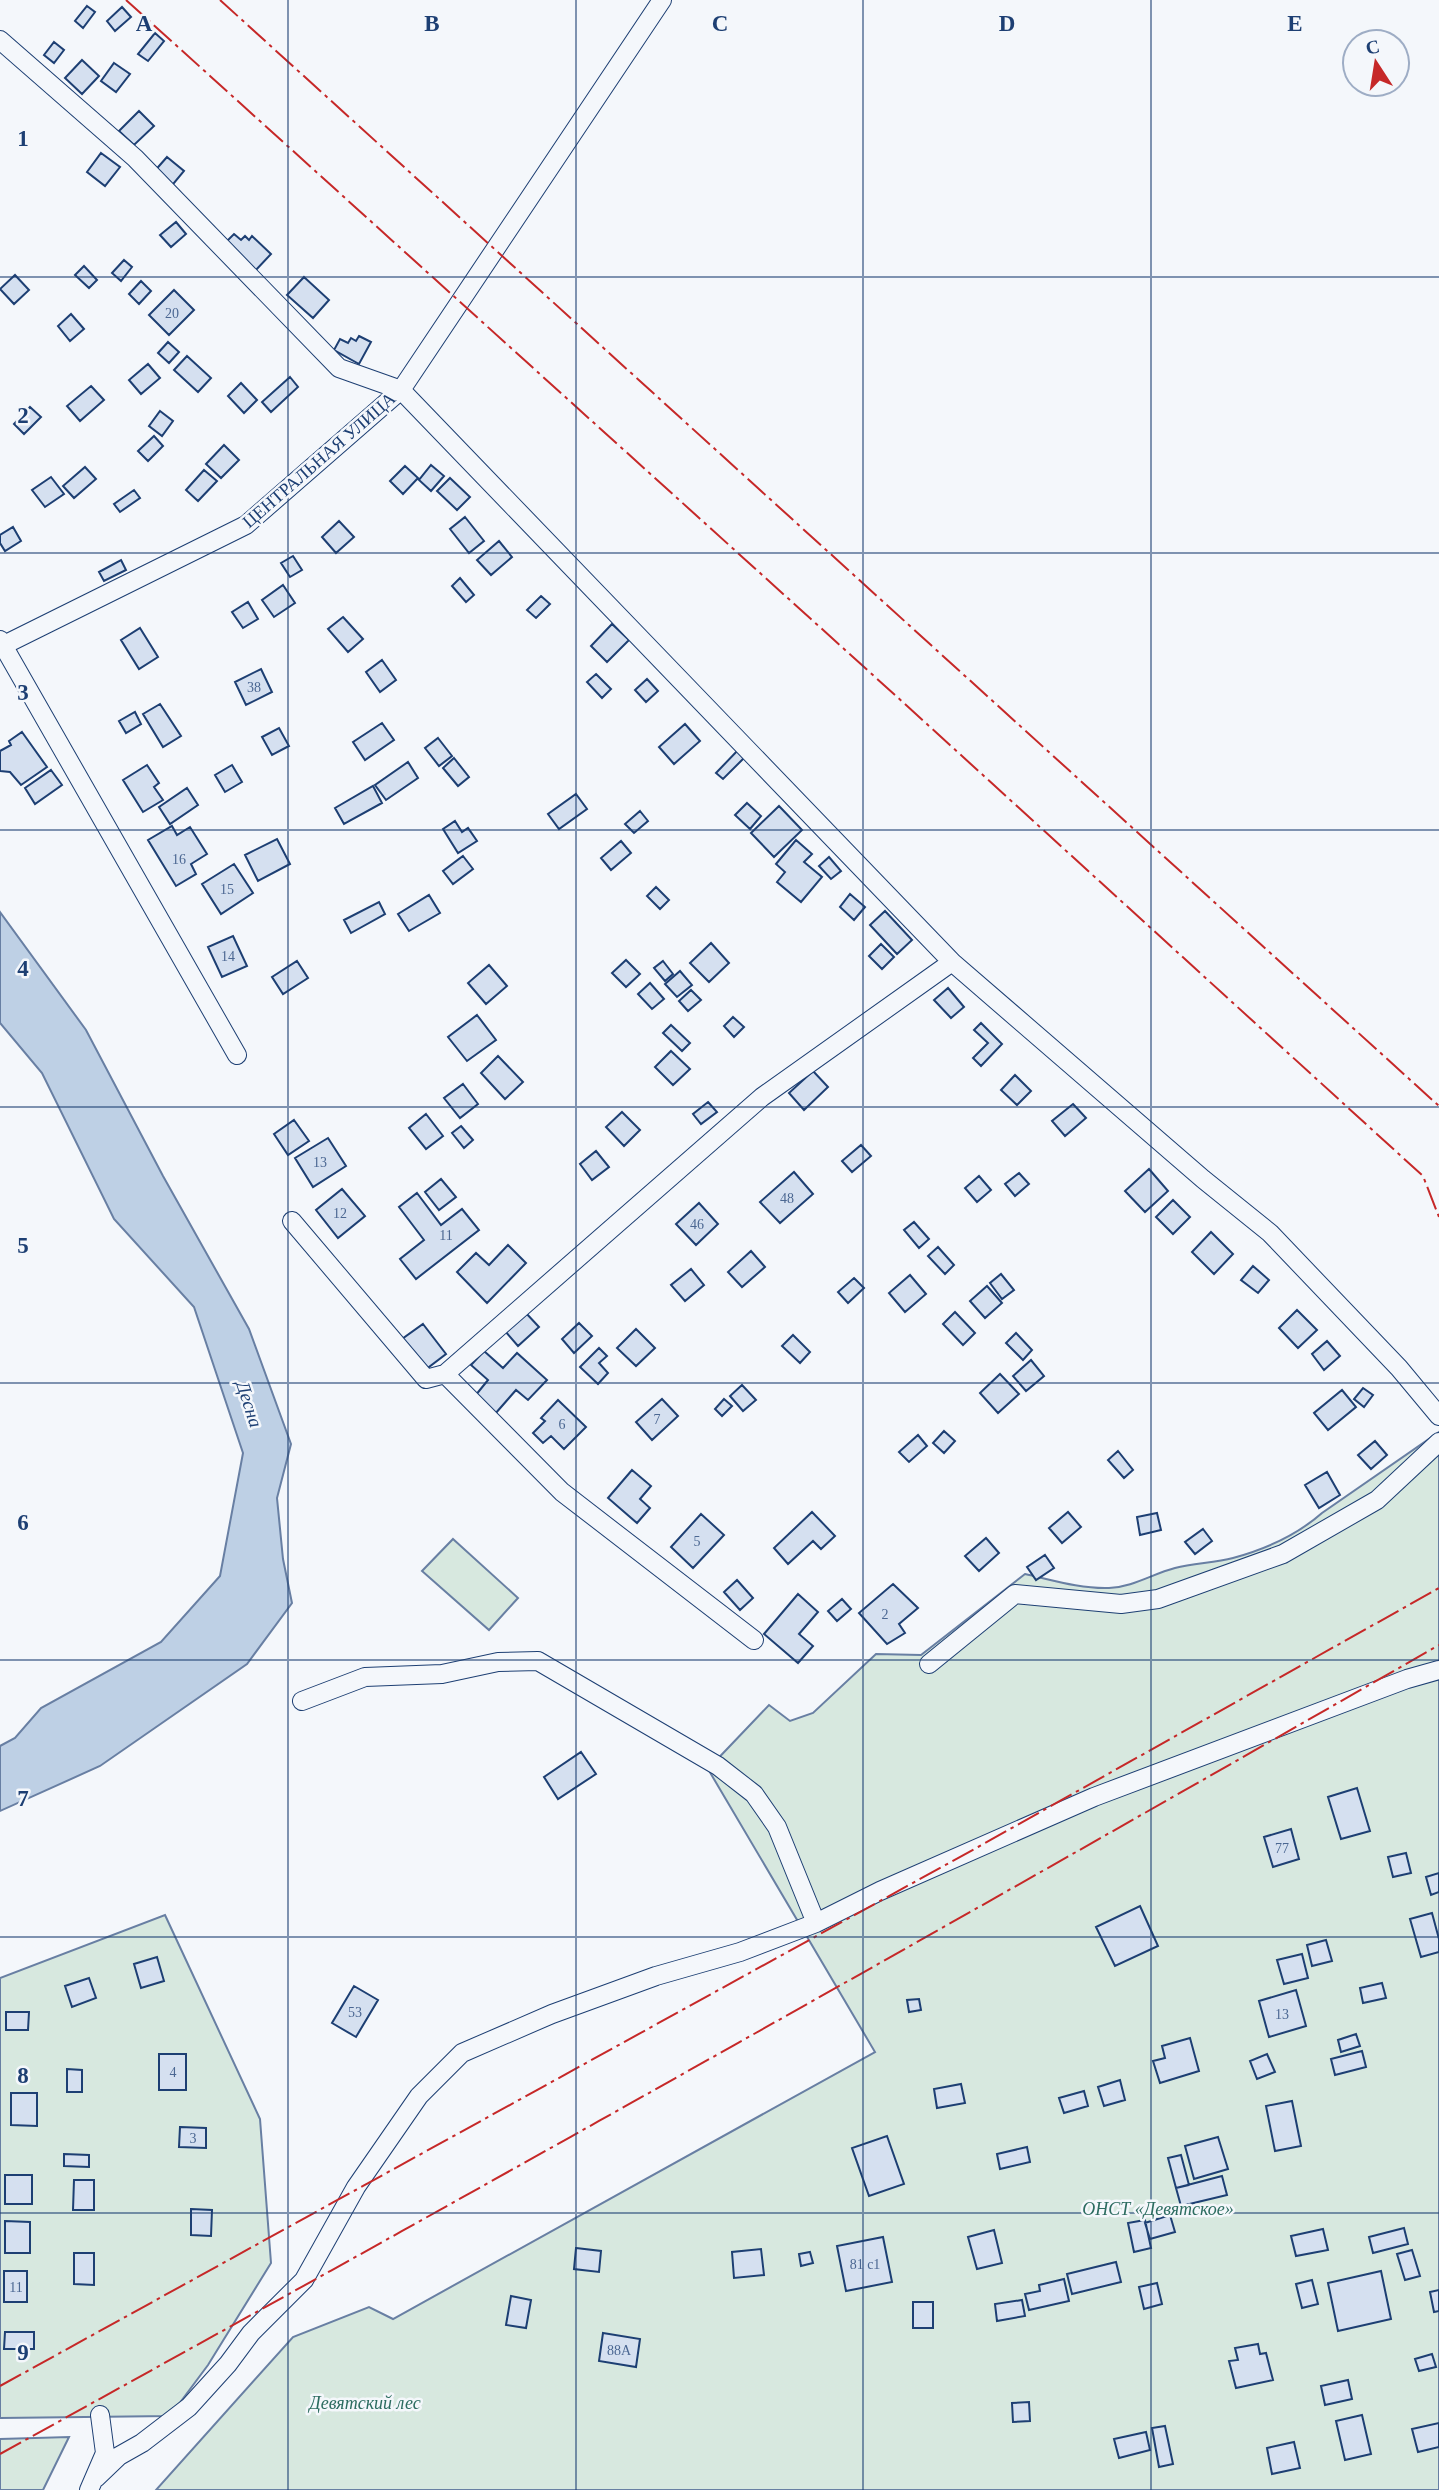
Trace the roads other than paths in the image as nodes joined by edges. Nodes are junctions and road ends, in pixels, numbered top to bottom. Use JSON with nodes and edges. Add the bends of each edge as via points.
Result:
{"nodes":[{"id":1,"x":662,"y":0,"type":"edge"},
{"id":2,"x":0,"y":40,"type":"edge"},
{"id":3,"x":401,"y":390,"type":"junction"},
{"id":4,"x":2,"y":642,"type":"edge"},
{"id":5,"x":952,"y":962,"type":"junction"},
{"id":6,"x":237,"y":1055,"type":"dead end"},
{"id":7,"x":292,"y":1221,"type":"dead end"},
{"id":8,"x":445,"y":1374,"type":"junction"},
{"id":9,"x":1439,"y":1416,"type":"edge"},
{"id":10,"x":1439,"y":1442,"type":"edge"},
{"id":11,"x":754,"y":1640,"type":"dead end"},
{"id":12,"x":929,"y":1664,"type":"dead end"},
{"id":13,"x":1439,"y":1671,"type":"edge"},
{"id":14,"x":302,"y":1701,"type":"dead end"},
{"id":15,"x":816,"y":1923,"type":"junction"},
{"id":16,"x":100,"y":2415,"type":"dead end"},
{"id":17,"x":92,"y":2484,"type":"edge"}],
"edges":[{"from":1,"to":3,"type":"street","name":"ЦЕНТРАЛЬНАЯ УЛИЦА"},
{"from":2,"to":3,"type":"street","via":[[135,158],[339,368]]},
{"from":3,"to":4,"type":"street","name":"ЦЕНТРАЛЬНАЯ УЛИЦА","via":[[246,525]]},
{"from":3,"to":5,"type":"street"},
{"from":4,"to":6,"type":"street"},
{"from":5,"to":8,"type":"street","via":[[762,1097]]},
{"from":5,"to":9,"type":"street","via":[[1270,1233]]},
{"from":7,"to":8,"type":"street","via":[[426,1379]]},
{"from":8,"to":11,"type":"street","via":[[562,1492]]},
{"from":10,"to":12,"type":"street","via":[[1377,1500],[1283,1554],[1158,1599],[1121,1604],[1015,1594]]},
{"from":13,"to":15,"type":"street","via":[[1094,1797]]},
{"from":14,"to":15,"type":"street","via":[[365,1677],[442,1674],[498,1662],[538,1661],[718,1766],[754,1794],[777,1827]]},
{"from":15,"to":17,"type":"street","via":[[552,2014],[462,2053],[419,2096],[356,2187],[304,2280],[251,2333],[189,2407],[119,2456]]},
{"from":16,"to":17,"type":"street","via":[[105,2454]]}]}
